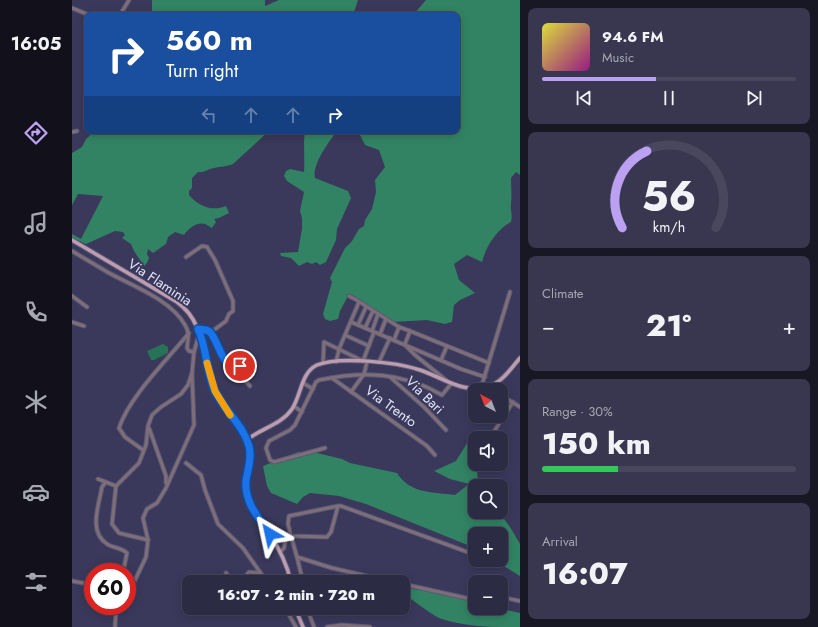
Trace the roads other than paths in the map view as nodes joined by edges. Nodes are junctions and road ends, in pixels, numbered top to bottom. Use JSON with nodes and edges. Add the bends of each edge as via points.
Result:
{"nodes":[{"id":1,"x":129,"y":0,"type":"edge"},
{"id":2,"x":72,"y":8,"type":"edge"},
{"id":3,"x":122,"y":12,"type":"edge"},
{"id":4,"x":84,"y":13,"type":"edge"},
{"id":5,"x":77,"y":131,"type":"dead end"},
{"id":6,"x":72,"y":132,"type":"edge"},
{"id":7,"x":72,"y":240,"type":"edge"},
{"id":8,"x":72,"y":251,"type":"edge"},
{"id":9,"x":186,"y":257,"type":"dead end"},
{"id":10,"x":510,"y":292,"type":"dead end"},
{"id":11,"x":72,"y":296,"type":"edge"},
{"id":12,"x":348,"y":296,"type":"dead end"},
{"id":13,"x":359,"y":302,"type":"junction"},
{"id":14,"x":87,"y":307,"type":"dead end"},
{"id":15,"x":366,"y":307,"type":"junction"},
{"id":16,"x":372,"y":311,"type":"junction"},
{"id":17,"x":378,"y":314,"type":"junction"},
{"id":18,"x":386,"y":319,"type":"junction"},
{"id":19,"x":72,"y":322,"type":"edge"},
{"id":20,"x":351,"y":322,"type":"junction"},
{"id":21,"x":358,"y":325,"type":"junction"},
{"id":22,"x":84,"y":326,"type":"dead end"},
{"id":23,"x":399,"y":327,"type":"junction"},
{"id":24,"x":365,"y":328,"type":"junction"},
{"id":25,"x":199,"y":331,"type":"junction"},
{"id":26,"x":373,"y":331,"type":"junction"},
{"id":27,"x":410,"y":331,"type":"junction"},
{"id":28,"x":189,"y":333,"type":"junction"},
{"id":29,"x":210,"y":333,"type":"junction"},
{"id":30,"x":380,"y":334,"type":"junction"},
{"id":31,"x":345,"y":335,"type":"junction"},
{"id":32,"x":390,"y":338,"type":"junction"},
{"id":33,"x":394,"y":340,"type":"junction"},
{"id":34,"x":405,"y":344,"type":"junction"},
{"id":35,"x":369,"y":346,"type":"junction"},
{"id":36,"x":447,"y":346,"type":"junction"},
{"id":37,"x":339,"y":349,"type":"junction"},
{"id":38,"x":194,"y":352,"type":"junction"},
{"id":39,"x":520,"y":358,"type":"edge"},
{"id":40,"x":441,"y":360,"type":"junction"},
{"id":41,"x":365,"y":361,"type":"junction"},
{"id":42,"x":336,"y":362,"type":"junction"},
{"id":43,"x":379,"y":362,"type":"junction"},
{"id":44,"x":323,"y":363,"type":"junction"},
{"id":45,"x":489,"y":363,"type":"junction"},
{"id":46,"x":241,"y":366,"type":"dead end"},
{"id":47,"x":233,"y":367,"type":"junction"},
{"id":48,"x":192,"y":374,"type":"junction"},
{"id":49,"x":364,"y":374,"type":"junction"},
{"id":50,"x":389,"y":376,"type":"junction"},
{"id":51,"x":485,"y":377,"type":"junction"},
{"id":52,"x":332,"y":378,"type":"junction"},
{"id":53,"x":303,"y":382,"type":"junction"},
{"id":54,"x":483,"y":383,"type":"edge"},
{"id":55,"x":494,"y":383,"type":"edge"},
{"id":56,"x":450,"y":384,"type":"junction"},
{"id":57,"x":250,"y":386,"type":"dead end"},
{"id":58,"x":468,"y":388,"type":"edge"},
{"id":59,"x":313,"y":389,"type":"junction"},
{"id":60,"x":351,"y":392,"type":"junction"},
{"id":61,"x":508,"y":399,"type":"edge"},
{"id":62,"x":512,"y":402,"type":"junction"},
{"id":63,"x":294,"y":406,"type":"junction"},
{"id":64,"x":520,"y":407,"type":"edge"},
{"id":65,"x":302,"y":412,"type":"junction"},
{"id":66,"x":148,"y":426,"type":"junction"},
{"id":67,"x":446,"y":430,"type":"dead end"},
{"id":68,"x":495,"y":431,"type":"edge"},
{"id":69,"x":247,"y":440,"type":"junction"},
{"id":70,"x":325,"y":448,"type":"dead end"},
{"id":71,"x":143,"y":450,"type":"junction"},
{"id":72,"x":435,"y":455,"type":"dead end"},
{"id":73,"x":186,"y":463,"type":"dead end"},
{"id":74,"x":98,"y":479,"type":"dead end"},
{"id":75,"x":105,"y":483,"type":"junction"},
{"id":76,"x":116,"y":486,"type":"junction"},
{"id":77,"x":166,"y":488,"type":"junction"},
{"id":78,"x":338,"y":506,"type":"junction"},
{"id":79,"x":291,"y":536,"type":"junction"},
{"id":80,"x":148,"y":540,"type":"junction"},
{"id":81,"x":280,"y":552,"type":"junction"},
{"id":82,"x":468,"y":552,"type":"edge"},
{"id":83,"x":297,"y":557,"type":"junction"},
{"id":84,"x":126,"y":563,"type":"edge"},
{"id":85,"x":260,"y":573,"type":"joint"},
{"id":86,"x":246,"y":575,"type":"edge"},
{"id":87,"x":289,"y":575,"type":"edge"},
{"id":88,"x":301,"y":575,"type":"edge"},
{"id":89,"x":363,"y":575,"type":"edge"},
{"id":90,"x":136,"y":578,"type":"edge"},
{"id":91,"x":72,"y":581,"type":"edge"},
{"id":92,"x":84,"y":583,"type":"edge"},
{"id":93,"x":410,"y":586,"type":"edge"},
{"id":94,"x":468,"y":598,"type":"edge"},
{"id":95,"x":508,"y":598,"type":"edge"},
{"id":96,"x":520,"y":601,"type":"edge"},
{"id":97,"x":116,"y":615,"type":"edge"},
{"id":98,"x":289,"y":615,"type":"edge"},
{"id":99,"x":299,"y":615,"type":"edge"},
{"id":100,"x":310,"y":615,"type":"edge"},
{"id":101,"x":115,"y":627,"type":"edge"},
{"id":102,"x":296,"y":627,"type":"edge"},
{"id":103,"x":303,"y":627,"type":"edge"},
{"id":104,"x":314,"y":627,"type":"edge"},
{"id":105,"x":327,"y":627,"type":"edge"},
{"id":106,"x":370,"y":627,"type":"edge"}],
"edges":[{"from":1,"to":3,"type":"street"},
{"from":2,"to":4,"type":"street"},
{"from":5,"to":6,"type":"street"},
{"from":7,"to":25,"type":"main road","name":"Via Flaminia","via":[[176,302],[188,312]]},
{"from":8,"to":28,"type":"street","via":[[159,299],[182,320]]},
{"from":9,"to":29,"type":"street","via":[[202,246],[207,247],[233,301],[232,311],[226,321]]},
{"from":10,"to":45,"type":"street"},
{"from":11,"to":14,"type":"street"},
{"from":12,"to":13,"type":"street"},
{"from":13,"to":15,"type":"street"},
{"from":13,"to":20,"type":"street"},
{"from":15,"to":16,"type":"street"},
{"from":15,"to":21,"type":"street"},
{"from":16,"to":17,"type":"street"},
{"from":16,"to":24,"type":"street"},
{"from":17,"to":18,"type":"street"},
{"from":17,"to":26,"type":"street"},
{"from":18,"to":23,"type":"street"},
{"from":18,"to":30,"type":"street"},
{"from":19,"to":22,"type":"street"},
{"from":20,"to":21,"type":"street"},
{"from":20,"to":31,"type":"street"},
{"from":21,"to":24,"type":"street"},
{"from":23,"to":27,"type":"street"},
{"from":23,"to":33,"type":"street"},
{"from":24,"to":26,"type":"street"},
{"from":25,"to":29,"type":"street","via":[[206,330]]},
{"from":25,"to":38,"type":"street"},
{"from":25,"to":69,"type":"main road","name":"Via Flaminia","via":[[214,388]]},
{"from":26,"to":30,"type":"street"},
{"from":26,"to":35,"type":"street"},
{"from":27,"to":34,"type":"street"},
{"from":27,"to":36,"type":"street"},
{"from":28,"to":38,"type":"street","via":[[188,348]]},
{"from":28,"to":71,"type":"street","via":[[141,390],[122,420],[119,428],[125,437]]},
{"from":29,"to":47,"type":"street","via":[[220,353]]},
{"from":30,"to":32,"type":"street"},
{"from":31,"to":35,"type":"street"},
{"from":31,"to":37,"type":"street"},
{"from":32,"to":33,"type":"street"},
{"from":32,"to":43,"type":"street"},
{"from":33,"to":34,"type":"street"},
{"from":34,"to":40,"type":"street"},
{"from":34,"to":56,"type":"street"},
{"from":35,"to":41,"type":"street"},
{"from":36,"to":40,"type":"street"},
{"from":36,"to":45,"type":"street"},
{"from":37,"to":41,"type":"street"},
{"from":37,"to":42,"type":"street"},
{"from":37,"to":44,"type":"street","via":[[324,342]]},
{"from":38,"to":48,"type":"street"},
{"from":39,"to":55,"type":"main road"},
{"from":40,"to":51,"type":"street"},
{"from":41,"to":42,"type":"main road"},
{"from":41,"to":43,"type":"main road"},
{"from":41,"to":49,"type":"street"},
{"from":42,"to":44,"type":"main road"},
{"from":43,"to":56,"type":"main road","via":[[410,367],[434,375]]},
{"from":44,"to":53,"type":"main road","via":[[311,369]]},
{"from":45,"to":51,"type":"street"},
{"from":46,"to":47,"type":"street"},
{"from":47,"to":57,"type":"street"},
{"from":48,"to":66,"type":"street","via":[[181,394],[152,415]]},
{"from":48,"to":77,"type":"street","via":[[194,426]]},
{"from":49,"to":50,"type":"street"},
{"from":49,"to":52,"type":"street"},
{"from":49,"to":60,"type":"street"},
{"from":50,"to":56,"type":"street","via":[[409,379],[442,395]]},
{"from":50,"to":67,"type":"street","name":"Via Bari"},
{"from":51,"to":54,"type":"street"},
{"from":52,"to":59,"type":"street","via":[[318,380]]},
{"from":52,"to":60,"type":"street","name":"Via Trento"},
{"from":53,"to":59,"type":"street"},
{"from":53,"to":63,"type":"main road"},
{"from":56,"to":58,"type":"main road"},
{"from":59,"to":65,"type":"street"},
{"from":60,"to":72,"type":"street","name":"Via Trento","via":[[427,446]]},
{"from":61,"to":62,"type":"street"},
{"from":62,"to":64,"type":"street"},
{"from":62,"to":68,"type":"street"},
{"from":63,"to":65,"type":"street"},
{"from":63,"to":69,"type":"main road","via":[[282,419]]},
{"from":65,"to":70,"type":"street","via":[[293,427],[268,442],[266,448],[270,460],[278,461]]},
{"from":66,"to":71,"type":"street"},
{"from":66,"to":77,"type":"street","via":[[166,476]]},
{"from":69,"to":81,"type":"main road","name":"Via Flaminia","via":[[250,453],[246,484],[248,500]]},
{"from":71,"to":76,"type":"street","via":[[139,463]]},
{"from":73,"to":85,"type":"street","via":[[201,474],[218,524],[243,548]]},
{"from":74,"to":75,"type":"street"},
{"from":75,"to":76,"type":"street"},
{"from":75,"to":84,"type":"street","via":[[102,487],[96,530],[104,542],[127,552]]},
{"from":76,"to":80,"type":"street","via":[[112,524],[119,533]]},
{"from":77,"to":80,"type":"street","via":[[157,503],[147,509],[143,518]]},
{"from":78,"to":79,"type":"street","via":[[331,532],[327,537]]},
{"from":78,"to":79,"type":"street","via":[[288,516]]},
{"from":78,"to":82,"type":"street"},
{"from":79,"to":81,"type":"street","via":[[286,538],[284,548]]},
{"from":79,"to":83,"type":"street"},
{"from":80,"to":90,"type":"street","via":[[146,557]]},
{"from":81,"to":87,"type":"main road","name":"Via Flaminia"},
{"from":83,"to":88,"type":"street"},
{"from":83,"to":89,"type":"street"},
{"from":85,"to":86,"type":"street","via":[[249,572]]},
{"from":91,"to":92,"type":"street"},
{"from":93,"to":94,"type":"street"},
{"from":95,"to":96,"type":"street"},
{"from":97,"to":101,"type":"street"},
{"from":98,"to":102,"type":"street"},
{"from":99,"to":103,"type":"main road"},
{"from":100,"to":104,"type":"street"},
{"from":105,"to":106,"type":"street"}]}
